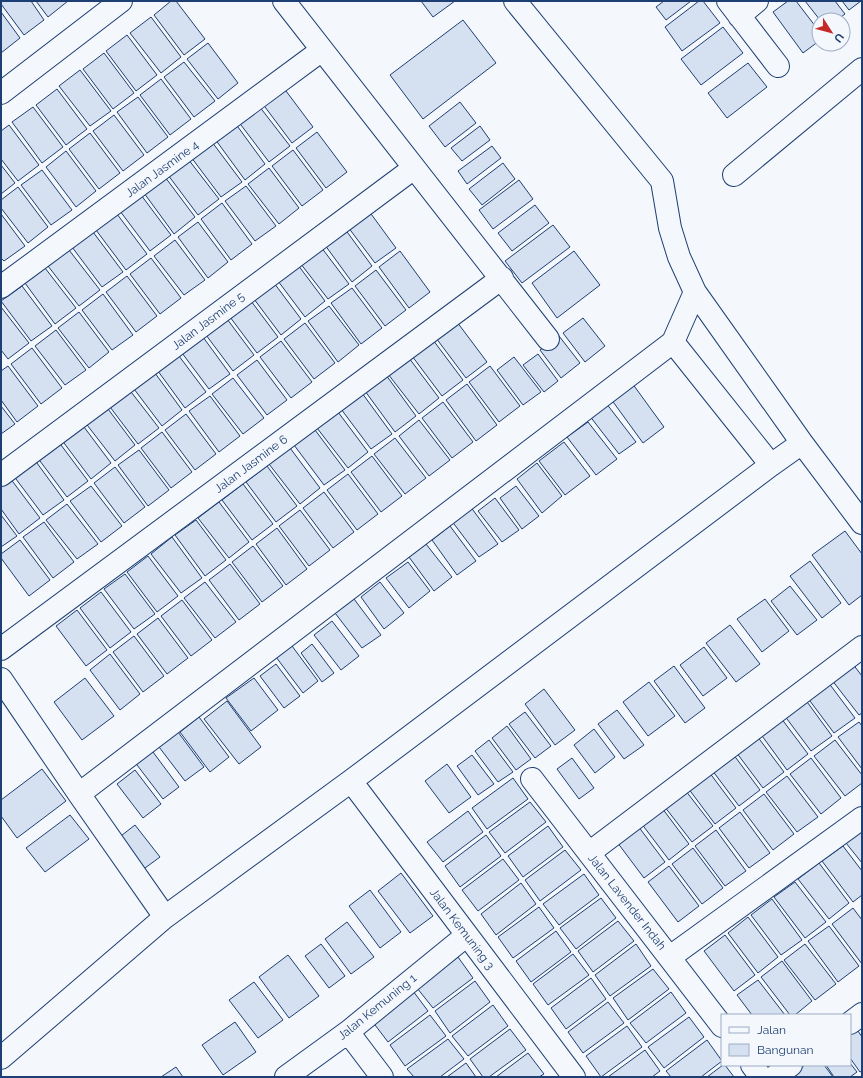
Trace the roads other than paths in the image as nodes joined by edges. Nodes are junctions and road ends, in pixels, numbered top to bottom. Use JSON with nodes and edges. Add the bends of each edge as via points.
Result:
{"nodes":[{"id":1,"x":121,"y":1,"type":"edge"},
{"id":2,"x":515,"y":1,"type":"edge"},
{"id":3,"x":757,"y":1,"type":"edge"},
{"id":4,"x":290,"y":3,"type":"edge"},
{"id":5,"x":733,"y":8,"type":"edge"},
{"id":6,"x":322,"y":50,"type":"junction"},
{"id":7,"x":778,"y":66,"type":"dead end"},
{"id":8,"x":862,"y":69,"type":"edge"},
{"id":9,"x":1,"y":93,"type":"edge"},
{"id":10,"x":414,"y":168,"type":"junction"},
{"id":11,"x":734,"y":175,"type":"dead end"},
{"id":12,"x":502,"y":278,"type":"junction"},
{"id":13,"x":1,"y":288,"type":"edge"},
{"id":14,"x":695,"y":292,"type":"junction"},
{"id":15,"x":548,"y":339,"type":"dead end"},
{"id":16,"x":673,"y":342,"type":"junction"},
{"id":17,"x":802,"y":443,"type":"junction"},
{"id":18,"x":771,"y":465,"type":"junction"},
{"id":19,"x":1,"y":475,"type":"edge"},
{"id":20,"x":862,"y":523,"type":"edge"},
{"id":21,"x":862,"y":648,"type":"edge"},
{"id":22,"x":1,"y":649,"type":"edge"},
{"id":23,"x":1,"y":679,"type":"edge"},
{"id":24,"x":532,"y":780,"type":"dead end"},
{"id":25,"x":351,"y":781,"type":"junction"},
{"id":26,"x":79,"y":794,"type":"junction"},
{"id":27,"x":862,"y":818,"type":"edge"},
{"id":28,"x":589,"y":853,"type":"junction"},
{"id":29,"x":165,"y":917,"type":"junction"},
{"id":30,"x":467,"y":935,"type":"junction"},
{"id":31,"x":670,"y":958,"type":"junction"},
{"id":32,"x":862,"y":1014,"type":"edge"},
{"id":33,"x":851,"y":1022,"type":"edge"},
{"id":34,"x":721,"y":1025,"type":"edge"},
{"id":35,"x":348,"y":1032,"type":"junction"},
{"id":36,"x":1,"y":1058,"type":"edge"},
{"id":37,"x":753,"y":1066,"type":"edge"},
{"id":38,"x":790,"y":1066,"type":"edge"},
{"id":39,"x":286,"y":1077,"type":"edge"},
{"id":40,"x":382,"y":1077,"type":"edge"},
{"id":41,"x":574,"y":1077,"type":"edge"},
{"id":42,"x":761,"y":1077,"type":"edge"},
{"id":43,"x":774,"y":1077,"type":"edge"}],
"edges":[{"from":1,"to":9,"type":"street"},
{"from":2,"to":14,"type":"street","via":[[662,181],[670,228],[679,257]]},
{"from":3,"to":5,"type":"street"},
{"from":4,"to":6,"type":"street"},
{"from":5,"to":7,"type":"street"},
{"from":6,"to":10,"type":"street"},
{"from":6,"to":13,"type":"street","name":"Jalan Jasmine 4"},
{"from":8,"to":11,"type":"street"},
{"from":10,"to":12,"type":"street"},
{"from":10,"to":19,"type":"street","name":"Jalan Jasmine 5"},
{"from":12,"to":15,"type":"street"},
{"from":12,"to":22,"type":"street","name":"Jalan Jasmine 6"},
{"from":14,"to":16,"type":"street"},
{"from":14,"to":17,"type":"street"},
{"from":16,"to":18,"type":"street"},
{"from":16,"to":26,"type":"street"},
{"from":17,"to":18,"type":"street"},
{"from":17,"to":20,"type":"street"},
{"from":18,"to":25,"type":"street"},
{"from":21,"to":28,"type":"street"},
{"from":23,"to":26,"type":"street"},
{"from":24,"to":28,"type":"street","name":"Jalan Lavender Indah"},
{"from":25,"to":29,"type":"street"},
{"from":25,"to":30,"type":"street","name":"Jalan Kemuning 3"},
{"from":26,"to":29,"type":"street"},
{"from":27,"to":31,"type":"street"},
{"from":28,"to":31,"type":"street","name":"Jalan Lavender Indah"},
{"from":29,"to":36,"type":"street"},
{"from":30,"to":35,"type":"street","name":"Jalan Kemuning 1"},
{"from":30,"to":41,"type":"street","name":"Jalan Kemuning 3"},
{"from":31,"to":34,"type":"street","name":"Jalan Lavender Indah"},
{"from":32,"to":33,"type":"street"},
{"from":35,"to":39,"type":"street","name":"Jalan Kemuning 1"},
{"from":35,"to":40,"type":"street"},
{"from":37,"to":42,"type":"street"},
{"from":38,"to":43,"type":"street"}]}
